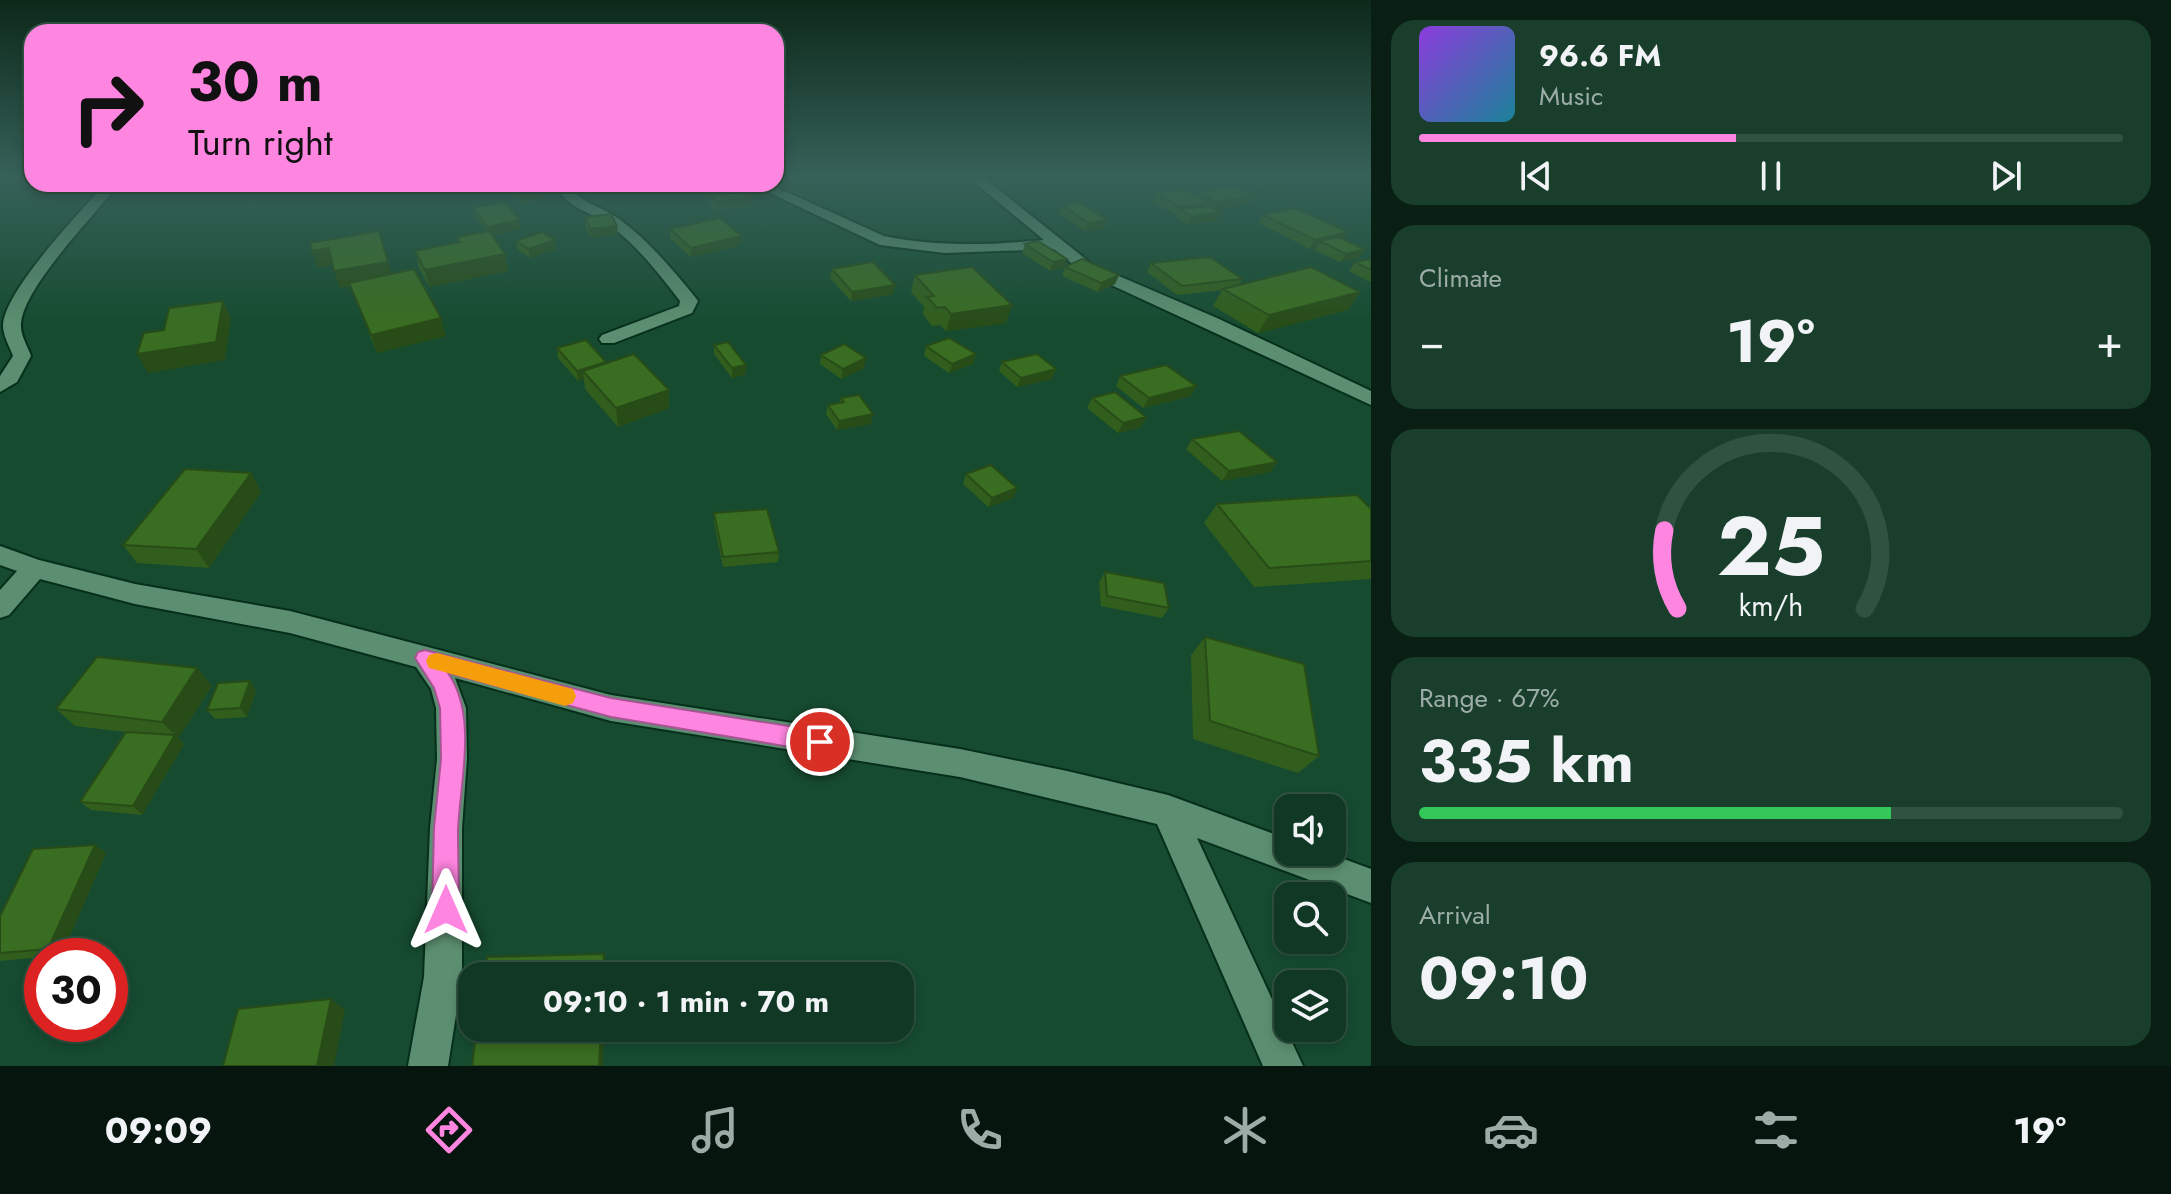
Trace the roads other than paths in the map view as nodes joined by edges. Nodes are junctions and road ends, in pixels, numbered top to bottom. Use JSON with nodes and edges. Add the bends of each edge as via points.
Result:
{"nodes":[{"id":1,"x":77,"y":227,"type":"edge"},
{"id":2,"x":619,"y":227,"type":"edge"},
{"id":3,"x":851,"y":227,"type":"edge"},
{"id":4,"x":1037,"y":227,"type":"edge"},
{"id":5,"x":1055,"y":244,"type":"junction"},
{"id":6,"x":608,"y":339,"type":"dead end"},
{"id":7,"x":0,"y":386,"type":"edge"},
{"id":8,"x":1371,"y":399,"type":"edge"},
{"id":9,"x":0,"y":555,"type":"edge"},
{"id":10,"x":35,"y":568,"type":"junction"},
{"id":11,"x":0,"y":608,"type":"edge"},
{"id":12,"x":425,"y":658,"type":"junction"},
{"id":13,"x":1168,"y":811,"type":"junction"},
{"id":14,"x":1371,"y":886,"type":"edge"},
{"id":15,"x":428,"y":1066,"type":"edge"},
{"id":16,"x":1283,"y":1066,"type":"edge"}],
"edges":[{"from":1,"to":7,"type":"street","via":[[16,307],[11,325],[22,356]]},
{"from":2,"to":6,"type":"street","via":[[689,301],[686,309]]},
{"from":3,"to":5,"type":"street","via":[[896,244]]},
{"from":4,"to":5,"type":"street"},
{"from":5,"to":8,"type":"street","via":[[1087,268]]},
{"from":9,"to":10,"type":"street"},
{"from":10,"to":11,"type":"street"},
{"from":10,"to":12,"type":"street","via":[[135,594],[290,622]]},
{"from":12,"to":13,"type":"street","via":[[611,708],[960,763]]},
{"from":12,"to":15,"type":"street","via":[[444,685],[451,708],[452,759],[443,977]]},
{"from":13,"to":14,"type":"street"},
{"from":13,"to":16,"type":"street"}]}
